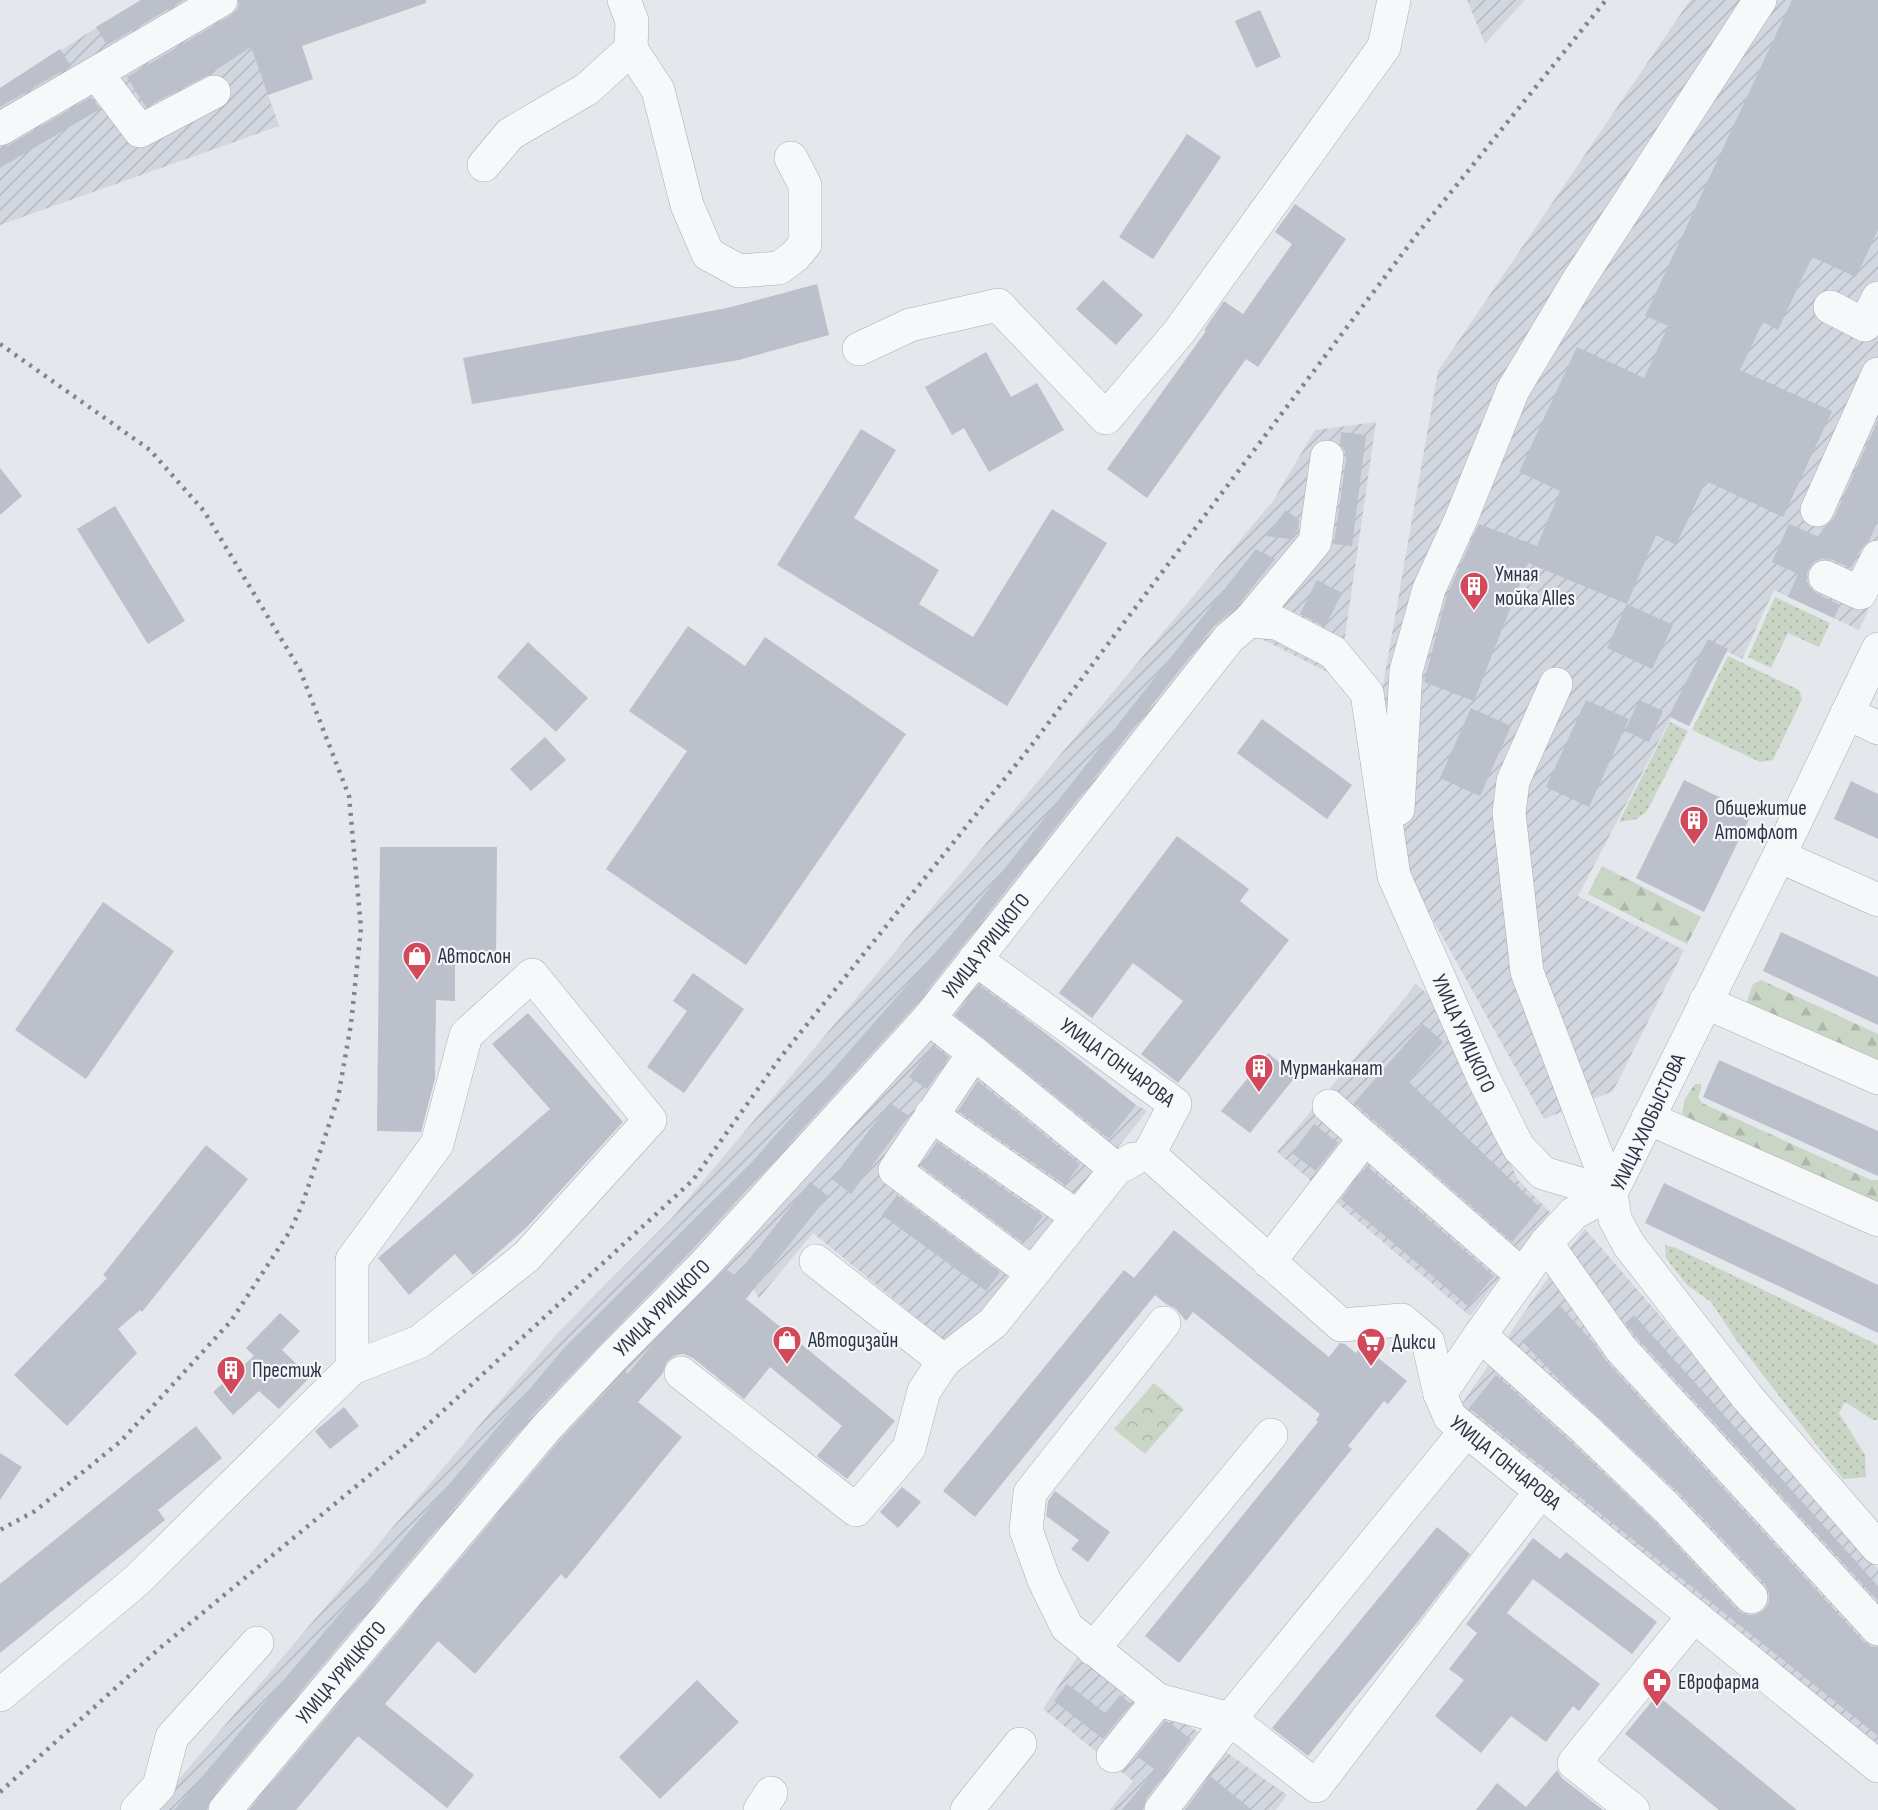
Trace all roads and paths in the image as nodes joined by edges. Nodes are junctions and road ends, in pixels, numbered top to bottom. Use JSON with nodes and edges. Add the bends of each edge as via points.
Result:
{"nodes":[{"id":1,"x":221,"y":0,"type":"edge"},
{"id":2,"x":624,"y":0,"type":"edge"},
{"id":3,"x":1394,"y":0,"type":"edge"},
{"id":4,"x":1760,"y":0,"type":"edge"},
{"id":5,"x":631,"y":49,"type":"junction"},
{"id":6,"x":97,"y":74,"type":"junction"},
{"id":7,"x":214,"y":92,"type":"dead end"},
{"id":8,"x":0,"y":129,"type":"edge"},
{"id":9,"x":791,"y":158,"type":"dead end"},
{"id":10,"x":484,"y":165,"type":"dead end"},
{"id":11,"x":1878,"y":298,"type":"edge"},
{"id":12,"x":1830,"y":307,"type":"dead end"},
{"id":13,"x":859,"y":349,"type":"dead end"},
{"id":14,"x":1878,"y":374,"type":"edge"},
{"id":15,"x":1327,"y":457,"type":"dead end"},
{"id":16,"x":1817,"y":510,"type":"dead end"},
{"id":17,"x":1878,"y":557,"type":"edge"},
{"id":18,"x":1825,"y":577,"type":"dead end"},
{"id":19,"x":1249,"y":621,"type":"junction"},
{"id":20,"x":1878,"y":649,"type":"edge"},
{"id":21,"x":1556,"y":684,"type":"dead end"},
{"id":22,"x":1847,"y":713,"type":"junction"},
{"id":23,"x":1878,"y":728,"type":"edge"},
{"id":24,"x":1779,"y":856,"type":"junction"},
{"id":25,"x":1394,"y":876,"type":"junction"},
{"id":26,"x":1878,"y":900,"type":"edge"},
{"id":27,"x":975,"y":959,"type":"junction"},
{"id":28,"x":1705,"y":1002,"type":"junction"},
{"id":29,"x":929,"y":1018,"type":"junction"},
{"id":30,"x":974,"y":1053,"type":"junction"},
{"id":31,"x":1878,"y":1078,"type":"edge"},
{"id":32,"x":1329,"y":1106,"type":"dead end"},
{"id":33,"x":931,"y":1115,"type":"junction"},
{"id":34,"x":1648,"y":1118,"type":"junction"},
{"id":35,"x":1365,"y":1138,"type":"junction"},
{"id":36,"x":1149,"y":1154,"type":"junction"},
{"id":37,"x":1116,"y":1169,"type":"junction"},
{"id":38,"x":1611,"y":1193,"type":"junction"},
{"id":39,"x":1078,"y":1217,"type":"junction"},
{"id":40,"x":1878,"y":1220,"type":"edge"},
{"id":41,"x":1546,"y":1243,"type":"junction"},
{"id":42,"x":816,"y":1261,"type":"dead end"},
{"id":43,"x":1269,"y":1262,"type":"junction"},
{"id":44,"x":1032,"y":1273,"type":"junction"},
{"id":45,"x":1523,"y":1276,"type":"junction"},
{"id":46,"x":1164,"y":1323,"type":"dead end"},
{"id":47,"x":1480,"y":1335,"type":"junction"},
{"id":48,"x":944,"y":1361,"type":"junction"},
{"id":49,"x":352,"y":1368,"type":"junction"},
{"id":50,"x":681,"y":1373,"type":"dead end"},
{"id":51,"x":1440,"y":1394,"type":"junction"},
{"id":52,"x":1466,"y":1431,"type":"junction"},
{"id":53,"x":1271,"y":1435,"type":"dead end"},
{"id":54,"x":1541,"y":1491,"type":"junction"},
{"id":55,"x":1878,"y":1548,"type":"edge"},
{"id":56,"x":1751,"y":1597,"type":"dead end"},
{"id":57,"x":1694,"y":1616,"type":"junction"},
{"id":58,"x":1878,"y":1629,"type":"edge"},
{"id":59,"x":257,"y":1643,"type":"dead end"},
{"id":60,"x":1093,"y":1649,"type":"junction"},
{"id":61,"x":0,"y":1695,"type":"edge"},
{"id":62,"x":1158,"y":1700,"type":"junction"},
{"id":63,"x":1230,"y":1719,"type":"junction"},
{"id":64,"x":1020,"y":1744,"type":"dead end"},
{"id":65,"x":1113,"y":1756,"type":"dead end"},
{"id":66,"x":1878,"y":1766,"type":"edge"},
{"id":67,"x":137,"y":1810,"type":"edge"},
{"id":68,"x":225,"y":1810,"type":"edge"},
{"id":69,"x":967,"y":1810,"type":"edge"},
{"id":70,"x":1161,"y":1810,"type":"edge"},
{"id":71,"x":1633,"y":1810,"type":"edge"}],
"edges":[{"from":1,"to":6,"type":"street"},
{"from":2,"to":5,"type":"street","via":[[632,21]]},
{"from":3,"to":13,"type":"street","via":[[1384,47],[1179,332],[1106,418],[998,305],[910,325]]},
{"from":4,"to":25,"type":"street","via":[[1578,281],[1513,390],[1429,589],[1406,671]]},
{"from":5,"to":9,"type":"street","via":[[658,90],[687,205],[708,254],[739,271],[780,268],[795,256],[805,244],[805,185]]},
{"from":5,"to":10,"type":"street","via":[[587,88],[510,134]]},
{"from":6,"to":7,"type":"street","via":[[140,131]]},
{"from":6,"to":8,"type":"street"},
{"from":11,"to":12,"type":"street","via":[[1865,325]]},
{"from":14,"to":16,"type":"street"},
{"from":15,"to":19,"type":"street","via":[[1315,542]]},
{"from":17,"to":18,"type":"street","via":[[1860,593]]},
{"from":19,"to":25,"type":"street","name":"УЛИЦА УРИЦКОГО","via":[[1277,623],[1333,652],[1367,693]]},
{"from":19,"to":27,"type":"street","name":"УЛИЦА УРИЦКОГО","via":[[1229,638]]},
{"from":20,"to":22,"type":"street","name":"УЛИЦА ХЛОБЫСТОВА"},
{"from":21,"to":38,"type":"street","via":[[1513,781],[1509,813],[1527,972]]},
{"from":22,"to":23,"type":"street"},
{"from":22,"to":24,"type":"street","name":"УЛИЦА ХЛОБЫСТОВА"},
{"from":24,"to":26,"type":"street"},
{"from":24,"to":28,"type":"street","name":"УЛИЦА ХЛОБЫСТОВА"},
{"from":25,"to":38,"type":"street","name":"УЛИЦА УРИЦКОГО","via":[[1483,1077],[1519,1148],[1543,1173]]},
{"from":27,"to":29,"type":"street","name":"УЛИЦА УРИЦКОГО"},
{"from":27,"to":36,"type":"street","name":"УЛИЦА ГОНЧАРОВА","via":[[1175,1104]]},
{"from":28,"to":31,"type":"street"},
{"from":28,"to":34,"type":"street","name":"УЛИЦА ХЛОБЫСТОВА"},
{"from":29,"to":30,"type":"street"},
{"from":29,"to":68,"type":"street","name":"УЛИЦА УРИЦКОГО","via":[[704,1265],[547,1427]]},
{"from":30,"to":33,"type":"street"},
{"from":30,"to":37,"type":"street"},
{"from":32,"to":35,"type":"street"},
{"from":33,"to":39,"type":"street"},
{"from":33,"to":44,"type":"street","via":[[895,1170]]},
{"from":34,"to":38,"type":"street","name":"УЛИЦА ХЛОБЫСТОВА"},
{"from":34,"to":40,"type":"street"},
{"from":35,"to":43,"type":"street"},
{"from":35,"to":45,"type":"street"},
{"from":36,"to":37,"type":"street"},
{"from":36,"to":43,"type":"street","name":"УЛИЦА ГОНЧАРОВА"},
{"from":37,"to":39,"type":"street"},
{"from":38,"to":41,"type":"street","via":[[1574,1213]]},
{"from":38,"to":55,"type":"street","name":"УЛИЦА ХЛОБЫСТОВА","via":[[1615,1218],[1629,1245],[1748,1398]]},
{"from":39,"to":44,"type":"street"},
{"from":41,"to":45,"type":"street"},
{"from":41,"to":58,"type":"street","via":[[1621,1349]]},
{"from":42,"to":48,"type":"street"},
{"from":43,"to":51,"type":"street","name":"УЛИЦА ГОНЧАРОВА","via":[[1341,1325],[1402,1320],[1428,1342]]},
{"from":44,"to":48,"type":"street","via":[[993,1323]]},
{"from":45,"to":47,"type":"street"},
{"from":46,"to":60,"type":"street","via":[[1030,1493],[1026,1530],[1044,1580],[1067,1627]]},
{"from":47,"to":51,"type":"street"},
{"from":47,"to":56,"type":"street","via":[[1667,1508]]},
{"from":48,"to":50,"type":"street","via":[[924,1391],[909,1448],[856,1510]]},
{"from":49,"to":49,"type":"street","via":[[352,1260],[437,1144],[466,1035],[532,975],[650,1120],[526,1257],[419,1342]]},
{"from":49,"to":61,"type":"street","via":[[136,1581]]},
{"from":51,"to":52,"type":"street","name":"УЛИЦА ГОНЧАРОВА","via":[[1450,1417]]},
{"from":52,"to":54,"type":"street","name":"УЛИЦА ГОНЧАРОВА"},
{"from":52,"to":63,"type":"street"},
{"from":53,"to":60,"type":"street"},
{"from":54,"to":57,"type":"street","name":"УЛИЦА ГОНЧАРОВА"},
{"from":54,"to":63,"type":"street","via":[[1316,1786]]},
{"from":57,"to":66,"type":"street","name":"УЛИЦА ГОНЧАРОВА"},
{"from":57,"to":71,"type":"street","via":[[1574,1763]]},
{"from":59,"to":67,"type":"street","via":[[172,1737],[159,1786]]},
{"from":60,"to":62,"type":"street"},
{"from":62,"to":63,"type":"street"},
{"from":62,"to":65,"type":"street"},
{"from":63,"to":70,"type":"street"},
{"from":64,"to":69,"type":"street"}]}
